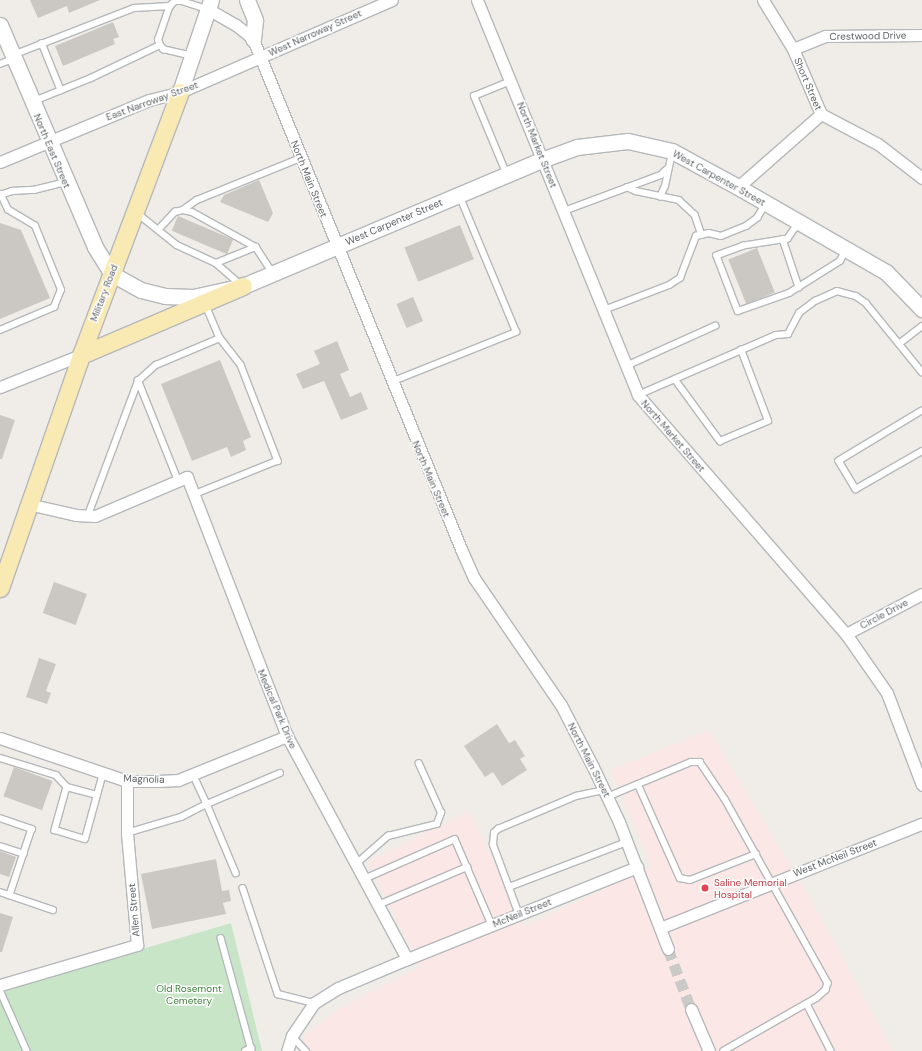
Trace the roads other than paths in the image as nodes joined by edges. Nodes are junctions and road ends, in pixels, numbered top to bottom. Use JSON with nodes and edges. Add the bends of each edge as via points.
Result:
{"nodes":[{"id":1,"x":247,"y":0,"type":"edge"},
{"id":2,"x":392,"y":0,"type":"edge"},
{"id":3,"x":477,"y":0,"type":"edge"},
{"id":4,"x":763,"y":0,"type":"edge"},
{"id":5,"x":209,"y":5,"type":"edge"},
{"id":6,"x":170,"y":6,"type":"junction"},
{"id":7,"x":0,"y":25,"type":"edge"},
{"id":8,"x":922,"y":35,"type":"edge"},
{"id":9,"x":253,"y":39,"type":"junction"},
{"id":10,"x":42,"y":43,"type":"junction"},
{"id":11,"x":160,"y":46,"type":"junction"},
{"id":12,"x":792,"y":49,"type":"junction"},
{"id":13,"x":191,"y":56,"type":"junction"},
{"id":14,"x":261,"y":58,"type":"junction"},
{"id":15,"x":9,"y":59,"type":"edge"},
{"id":16,"x":511,"y":81,"type":"junction"},
{"id":17,"x":61,"y":90,"type":"junction"},
{"id":18,"x":180,"y":92,"type":"junction"},
{"id":19,"x":31,"y":102,"type":"junction"},
{"id":20,"x":821,"y":114,"type":"junction"},
{"id":21,"x":48,"y":142,"type":"junction"},
{"id":22,"x":672,"y":151,"type":"junction"},
{"id":23,"x":300,"y":158,"type":"junction"},
{"id":24,"x":544,"y":159,"type":"junction"},
{"id":25,"x":0,"y":162,"type":"edge"},
{"id":26,"x":666,"y":170,"type":"junction"},
{"id":27,"x":507,"y":174,"type":"junction"},
{"id":28,"x":922,"y":178,"type":"edge"},
{"id":29,"x":65,"y":182,"type":"junction"},
{"id":30,"x":627,"y":187,"type":"junction"},
{"id":31,"x":738,"y":187,"type":"junction"},
{"id":32,"x":1,"y":195,"type":"edge"},
{"id":33,"x":459,"y":195,"type":"junction"},
{"id":34,"x":660,"y":197,"type":"junction"},
{"id":35,"x":766,"y":203,"type":"junction"},
{"id":36,"x":183,"y":210,"type":"junction"},
{"id":37,"x":135,"y":211,"type":"junction"},
{"id":38,"x":564,"y":211,"type":"junction"},
{"id":39,"x":799,"y":222,"type":"junction"},
{"id":40,"x":158,"y":230,"type":"junction"},
{"id":41,"x":702,"y":235,"type":"junction"},
{"id":42,"x":783,"y":239,"type":"junction"},
{"id":43,"x":256,"y":247,"type":"junction"},
{"id":44,"x":336,"y":247,"type":"junction"},
{"id":45,"x":846,"y":249,"type":"junction"},
{"id":46,"x":216,"y":263,"type":"junction"},
{"id":47,"x":112,"y":274,"type":"junction"},
{"id":48,"x":273,"y":274,"type":"junction"},
{"id":49,"x":243,"y":286,"type":"junction"},
{"id":50,"x":799,"y":287,"type":"junction"},
{"id":51,"x":205,"y":302,"type":"junction"},
{"id":52,"x":922,"y":309,"type":"edge"},
{"id":53,"x":604,"y":310,"type":"junction"},
{"id":54,"x":715,"y":326,"type":"dead end"},
{"id":55,"x":922,"y":326,"type":"edge"},
{"id":56,"x":0,"y":330,"type":"edge"},
{"id":57,"x":220,"y":338,"type":"junction"},
{"id":58,"x":899,"y":344,"type":"junction"},
{"id":59,"x":742,"y":350,"type":"junction"},
{"id":60,"x":81,"y":355,"type":"junction"},
{"id":61,"x":626,"y":366,"type":"junction"},
{"id":62,"x":922,"y":372,"type":"edge"},
{"id":63,"x":675,"y":379,"type":"junction"},
{"id":64,"x":138,"y":381,"type":"junction"},
{"id":65,"x":391,"y":383,"type":"junction"},
{"id":66,"x":0,"y":387,"type":"edge"},
{"id":67,"x":638,"y":395,"type":"junction"},
{"id":68,"x":922,"y":411,"type":"edge"},
{"id":69,"x":922,"y":451,"type":"edge"},
{"id":70,"x":178,"y":481,"type":"junction"},
{"id":71,"x":194,"y":495,"type":"junction"},
{"id":72,"x":28,"y":504,"type":"junction"},
{"id":73,"x":88,"y":515,"type":"junction"},
{"id":74,"x":1,"y":583,"type":"edge"},
{"id":75,"x":922,"y":594,"type":"edge"},
{"id":76,"x":846,"y":634,"type":"junction"},
{"id":77,"x":287,"y":736,"type":"junction"},
{"id":78,"x":0,"y":738,"type":"edge"},
{"id":79,"x":0,"y":758,"type":"edge"},
{"id":80,"x":419,"y":764,"type":"dead end"},
{"id":81,"x":280,"y":773,"type":"dead end"},
{"id":82,"x":103,"y":774,"type":"junction"},
{"id":83,"x":193,"y":774,"type":"junction"},
{"id":84,"x":127,"y":781,"type":"junction"},
{"id":85,"x":638,"y":784,"type":"junction"},
{"id":86,"x":922,"y":785,"type":"edge"},
{"id":87,"x":67,"y":787,"type":"junction"},
{"id":88,"x":606,"y":794,"type":"junction"},
{"id":89,"x":97,"y":795,"type":"junction"},
{"id":90,"x":207,"y":804,"type":"junction"},
{"id":91,"x":0,"y":818,"type":"edge"},
{"id":92,"x":922,"y":824,"type":"edge"},
{"id":93,"x":127,"y":833,"type":"junction"},
{"id":94,"x":627,"y":842,"type":"junction"},
{"id":95,"x":0,"y":846,"type":"edge"},
{"id":96,"x":24,"y":854,"type":"junction"},
{"id":97,"x":756,"y":854,"type":"junction"},
{"id":98,"x":356,"y":864,"type":"junction"},
{"id":99,"x":467,"y":867,"type":"junction"},
{"id":100,"x":637,"y":867,"type":"junction"},
{"id":101,"x":236,"y":873,"type":"dead end"},
{"id":102,"x":364,"y":879,"type":"junction"},
{"id":103,"x":773,"y":883,"type":"junction"},
{"id":104,"x":243,"y":888,"type":"dead end"},
{"id":105,"x":508,"y":888,"type":"junction"},
{"id":106,"x":0,"y":892,"type":"edge"},
{"id":107,"x":10,"y":895,"type":"junction"},
{"id":108,"x":378,"y":905,"type":"junction"},
{"id":109,"x":53,"y":910,"type":"dead end"},
{"id":110,"x":518,"y":915,"type":"junction"},
{"id":111,"x":492,"y":925,"type":"junction"},
{"id":112,"x":660,"y":928,"type":"junction"},
{"id":113,"x":221,"y":938,"type":"dead end"},
{"id":114,"x":668,"y":949,"type":"tunnel mouth"},
{"id":115,"x":407,"y":959,"type":"junction"},
{"id":116,"x":0,"y":985,"type":"edge"},
{"id":117,"x":0,"y":990,"type":"edge"},
{"id":118,"x":314,"y":1004,"type":"junction"},
{"id":119,"x":807,"y":1004,"type":"junction"},
{"id":120,"x":691,"y":1009,"type":"tunnel mouth"},
{"id":121,"x":292,"y":1036,"type":"junction"},
{"id":122,"x":252,"y":1050,"type":"edge"},
{"id":123,"x":26,"y":1051,"type":"edge"},
{"id":124,"x":245,"y":1051,"type":"edge"},
{"id":125,"x":287,"y":1051,"type":"edge"},
{"id":126,"x":306,"y":1051,"type":"edge"},
{"id":127,"x":709,"y":1051,"type":"edge"},
{"id":128,"x":724,"y":1051,"type":"edge"},
{"id":129,"x":831,"y":1051,"type":"edge"}],
"edges":[{"from":1,"to":9,"type":"main road","via":[[254,20]]},
{"from":2,"to":14,"type":"street","name":"West Narroway Street","via":[[280,46]]},
{"from":3,"to":16,"type":"street","name":"North Market Street"},
{"from":4,"to":12,"type":"street","name":"Short Street"},
{"from":5,"to":6,"type":"lane","via":[[175,1]]},
{"from":5,"to":9,"type":"street","name":"North Main Street"},
{"from":5,"to":13,"type":"main road","name":"Military Road"},
{"from":6,"to":10,"type":"lane","via":[[134,8]]},
{"from":6,"to":11,"type":"lane","via":[[158,40]]},
{"from":7,"to":15,"type":"main road","name":"North East Street"},
{"from":8,"to":12,"type":"street","name":"Crestwood Drive","via":[[825,36]]},
{"from":9,"to":14,"type":"street","name":"North Main Street"},
{"from":10,"to":15,"type":"lane"},
{"from":10,"to":17,"type":"lane"},
{"from":11,"to":13,"type":"lane","via":[[164,50]]},
{"from":11,"to":17,"type":"lane"},
{"from":12,"to":20,"type":"street","name":"Short Street"},
{"from":13,"to":18,"type":"main road","name":"Military Road"},
{"from":14,"to":18,"type":"street","name":"East Narroway Street"},
{"from":14,"to":23,"type":"street","name":"North Main Street"},
{"from":15,"to":19,"type":"main road","name":"North East Street"},
{"from":16,"to":24,"type":"street","name":"North Market Street"},
{"from":16,"to":27,"type":"lane","via":[[474,96]]},
{"from":17,"to":19,"type":"lane"},
{"from":18,"to":21,"type":"street","name":"East Narroway Street","via":[[149,100]]},
{"from":18,"to":37,"type":"main road","name":"Military Road"},
{"from":19,"to":21,"type":"main road","name":"North East Street"},
{"from":20,"to":28,"type":"street","via":[[878,144]]},
{"from":20,"to":31,"type":"street","name":"Short Street"},
{"from":21,"to":25,"type":"street","name":"East Narroway Street"},
{"from":21,"to":29,"type":"main road","name":"North East Street"},
{"from":22,"to":24,"type":"main road","name":"West Carpenter Street","via":[[635,142],[606,142]]},
{"from":22,"to":26,"type":"lane"},
{"from":22,"to":31,"type":"main road","name":"West Carpenter Street"},
{"from":23,"to":36,"type":"lane","via":[[197,200]]},
{"from":23,"to":44,"type":"street","name":"North Main Street"},
{"from":24,"to":27,"type":"main road","name":"West Carpenter Street"},
{"from":24,"to":38,"type":"street","name":"North Market Street"},
{"from":26,"to":30,"type":"lane","via":[[661,175]]},
{"from":26,"to":34,"type":"lane","via":[[665,186]]},
{"from":27,"to":33,"type":"main road","name":"West Carpenter Street"},
{"from":29,"to":32,"type":"lane","via":[[34,190],[12,190]]},
{"from":29,"to":47,"type":"main road","name":"North East Street","via":[[95,247]]},
{"from":30,"to":34,"type":"lane"},
{"from":30,"to":38,"type":"lane"},
{"from":31,"to":35,"type":"main road","name":"West Carpenter Street"},
{"from":32,"to":56,"type":"lane","via":[[8,210],[35,226],[61,290],[54,307]]},
{"from":33,"to":44,"type":"main road","name":"West Carpenter Street"},
{"from":33,"to":65,"type":"lane","via":[[516,332]]},
{"from":34,"to":41,"type":"lane","via":[[679,200],[694,215]]},
{"from":35,"to":39,"type":"main road","name":"West Carpenter Street"},
{"from":35,"to":41,"type":"lane","via":[[757,218],[746,226],[721,236],[709,233]]},
{"from":36,"to":40,"type":"lane","via":[[175,212]]},
{"from":36,"to":43,"type":"lane"},
{"from":37,"to":40,"type":"lane"},
{"from":37,"to":47,"type":"main road","name":"Military Road"},
{"from":38,"to":53,"type":"street","name":"North Market Street"},
{"from":39,"to":42,"type":"lane","via":[[788,239]]},
{"from":39,"to":45,"type":"main road","name":"West Carpenter Street"},
{"from":40,"to":46,"type":"lane","via":[[177,245]]},
{"from":41,"to":53,"type":"lane","via":[[696,236],[692,243],[680,278],[669,285]]},
{"from":42,"to":50,"type":"lane"},
{"from":42,"to":50,"type":"lane","via":[[744,246],[716,256],[738,311]]},
{"from":43,"to":46,"type":"lane"},
{"from":43,"to":48,"type":"lane"},
{"from":44,"to":48,"type":"main road","name":"West Carpenter Street"},
{"from":44,"to":65,"type":"street","name":"North Main Street"},
{"from":45,"to":50,"type":"lane","via":[[840,261]]},
{"from":45,"to":52,"type":"main road","name":"West Carpenter Street","via":[[886,272]]},
{"from":46,"to":49,"type":"lane"},
{"from":47,"to":49,"type":"main road","name":"West Carpenter Street","via":[[142,290],[165,296],[193,297]]},
{"from":47,"to":60,"type":"main road","name":"Military Road"},
{"from":48,"to":49,"type":"main road","name":"West Carpenter Street"},
{"from":49,"to":51,"type":"main road"},
{"from":51,"to":57,"type":"lane"},
{"from":51,"to":60,"type":"main road"},
{"from":53,"to":61,"type":"street","name":"North Market Street"},
{"from":54,"to":61,"type":"lane"},
{"from":55,"to":58,"type":"lane"},
{"from":57,"to":64,"type":"lane","via":[[156,365]]},
{"from":57,"to":71,"type":"lane","via":[[240,364],[278,461]]},
{"from":58,"to":59,"type":"lane","via":[[866,303],[856,296],[837,291],[815,301],[799,313],[788,334],[776,335]]},
{"from":58,"to":62,"type":"lane"},
{"from":59,"to":63,"type":"lane"},
{"from":59,"to":63,"type":"lane","via":[[768,421],[720,441]]},
{"from":60,"to":66,"type":"street"},
{"from":60,"to":72,"type":"main road","name":"Military Road"},
{"from":61,"to":67,"type":"street","name":"North Market Street"},
{"from":63,"to":67,"type":"lane"},
{"from":64,"to":70,"type":"lane"},
{"from":64,"to":73,"type":"lane"},
{"from":65,"to":88,"type":"street","name":"North Main Street","via":[[474,578],[561,705]]},
{"from":67,"to":76,"type":"street","name":"North Market Street"},
{"from":68,"to":69,"type":"lane","via":[[840,461],[856,489]]},
{"from":70,"to":71,"type":"street","name":"Medical Park Drive","via":[[188,477]]},
{"from":70,"to":73,"type":"street","via":[[95,516]]},
{"from":71,"to":77,"type":"street","name":"Medical Park Drive"},
{"from":72,"to":73,"type":"street"},
{"from":72,"to":74,"type":"main road","name":"Military Road"},
{"from":75,"to":76,"type":"street","name":"Circle Drive"},
{"from":76,"to":86,"type":"street","name":"North Market Street","via":[[887,693]]},
{"from":77,"to":83,"type":"street","name":"Magnolia"},
{"from":77,"to":98,"type":"street","name":"Medical Park Drive"},
{"from":78,"to":82,"type":"street","name":"Magnolia"},
{"from":79,"to":87,"type":"lane","via":[[56,775]]},
{"from":80,"to":98,"type":"lane","via":[[441,813],[437,824],[388,836]]},
{"from":81,"to":90,"type":"lane"},
{"from":82,"to":84,"type":"street","name":"Magnolia"},
{"from":82,"to":89,"type":"lane"},
{"from":83,"to":84,"type":"street","name":"Magnolia","via":[[178,780]]},
{"from":83,"to":90,"type":"lane"},
{"from":84,"to":93,"type":"street","name":"Allen Street"},
{"from":85,"to":88,"type":"lane"},
{"from":85,"to":97,"type":"lane","via":[[692,762],[700,762]]},
{"from":85,"to":97,"type":"lane","via":[[680,878],[690,880]]},
{"from":87,"to":89,"type":"lane"},
{"from":87,"to":89,"type":"lane","via":[[55,830],[85,839]]},
{"from":88,"to":94,"type":"street","name":"North Main Street"},
{"from":88,"to":105,"type":"lane","via":[[576,796],[498,829],[494,833],[493,845]]},
{"from":90,"to":93,"type":"lane","via":[[181,817]]},
{"from":90,"to":101,"type":"lane"},
{"from":91,"to":96,"type":"lane","via":[[32,829]]},
{"from":92,"to":103,"type":"street","name":"West McNeil Street"},
{"from":93,"to":116,"type":"street","name":"Allen Street","via":[[136,945]]},
{"from":94,"to":100,"type":"street","name":"North Main Street"},
{"from":94,"to":105,"type":"lane"},
{"from":95,"to":96,"type":"lane"},
{"from":96,"to":107,"type":"lane"},
{"from":97,"to":103,"type":"lane"},
{"from":98,"to":102,"type":"street","name":"Medical Park Drive"},
{"from":99,"to":102,"type":"lane","via":[[455,839]]},
{"from":99,"to":108,"type":"lane"},
{"from":99,"to":111,"type":"lane"},
{"from":100,"to":110,"type":"street","name":"McNeil Street"},
{"from":100,"to":112,"type":"street","name":"North Main Street"},
{"from":102,"to":108,"type":"street","name":"Medical Park Drive"},
{"from":103,"to":112,"type":"street","name":"West McNeil Street"},
{"from":103,"to":119,"type":"lane","via":[[828,983],[826,990]]},
{"from":104,"to":118,"type":"lane","via":[[278,994]]},
{"from":105,"to":110,"type":"lane"},
{"from":106,"to":107,"type":"lane"},
{"from":107,"to":109,"type":"lane"},
{"from":108,"to":115,"type":"street","name":"Medical Park Drive"},
{"from":110,"to":111,"type":"street","name":"McNeil Street"},
{"from":111,"to":115,"type":"street","name":"McNeil Street"},
{"from":112,"to":114,"type":"street","name":"North Main Street"},
{"from":113,"to":122,"type":"lane"},
{"from":115,"to":118,"type":"street","via":[[338,988]]},
{"from":117,"to":123,"type":"lane"},
{"from":118,"to":121,"type":"street"},
{"from":119,"to":128,"type":"lane"},
{"from":119,"to":129,"type":"lane"},
{"from":120,"to":127,"type":"street"},
{"from":121,"to":125,"type":"street"},
{"from":121,"to":126,"type":"lane"},
{"from":122,"to":124,"type":"lane"}]}
